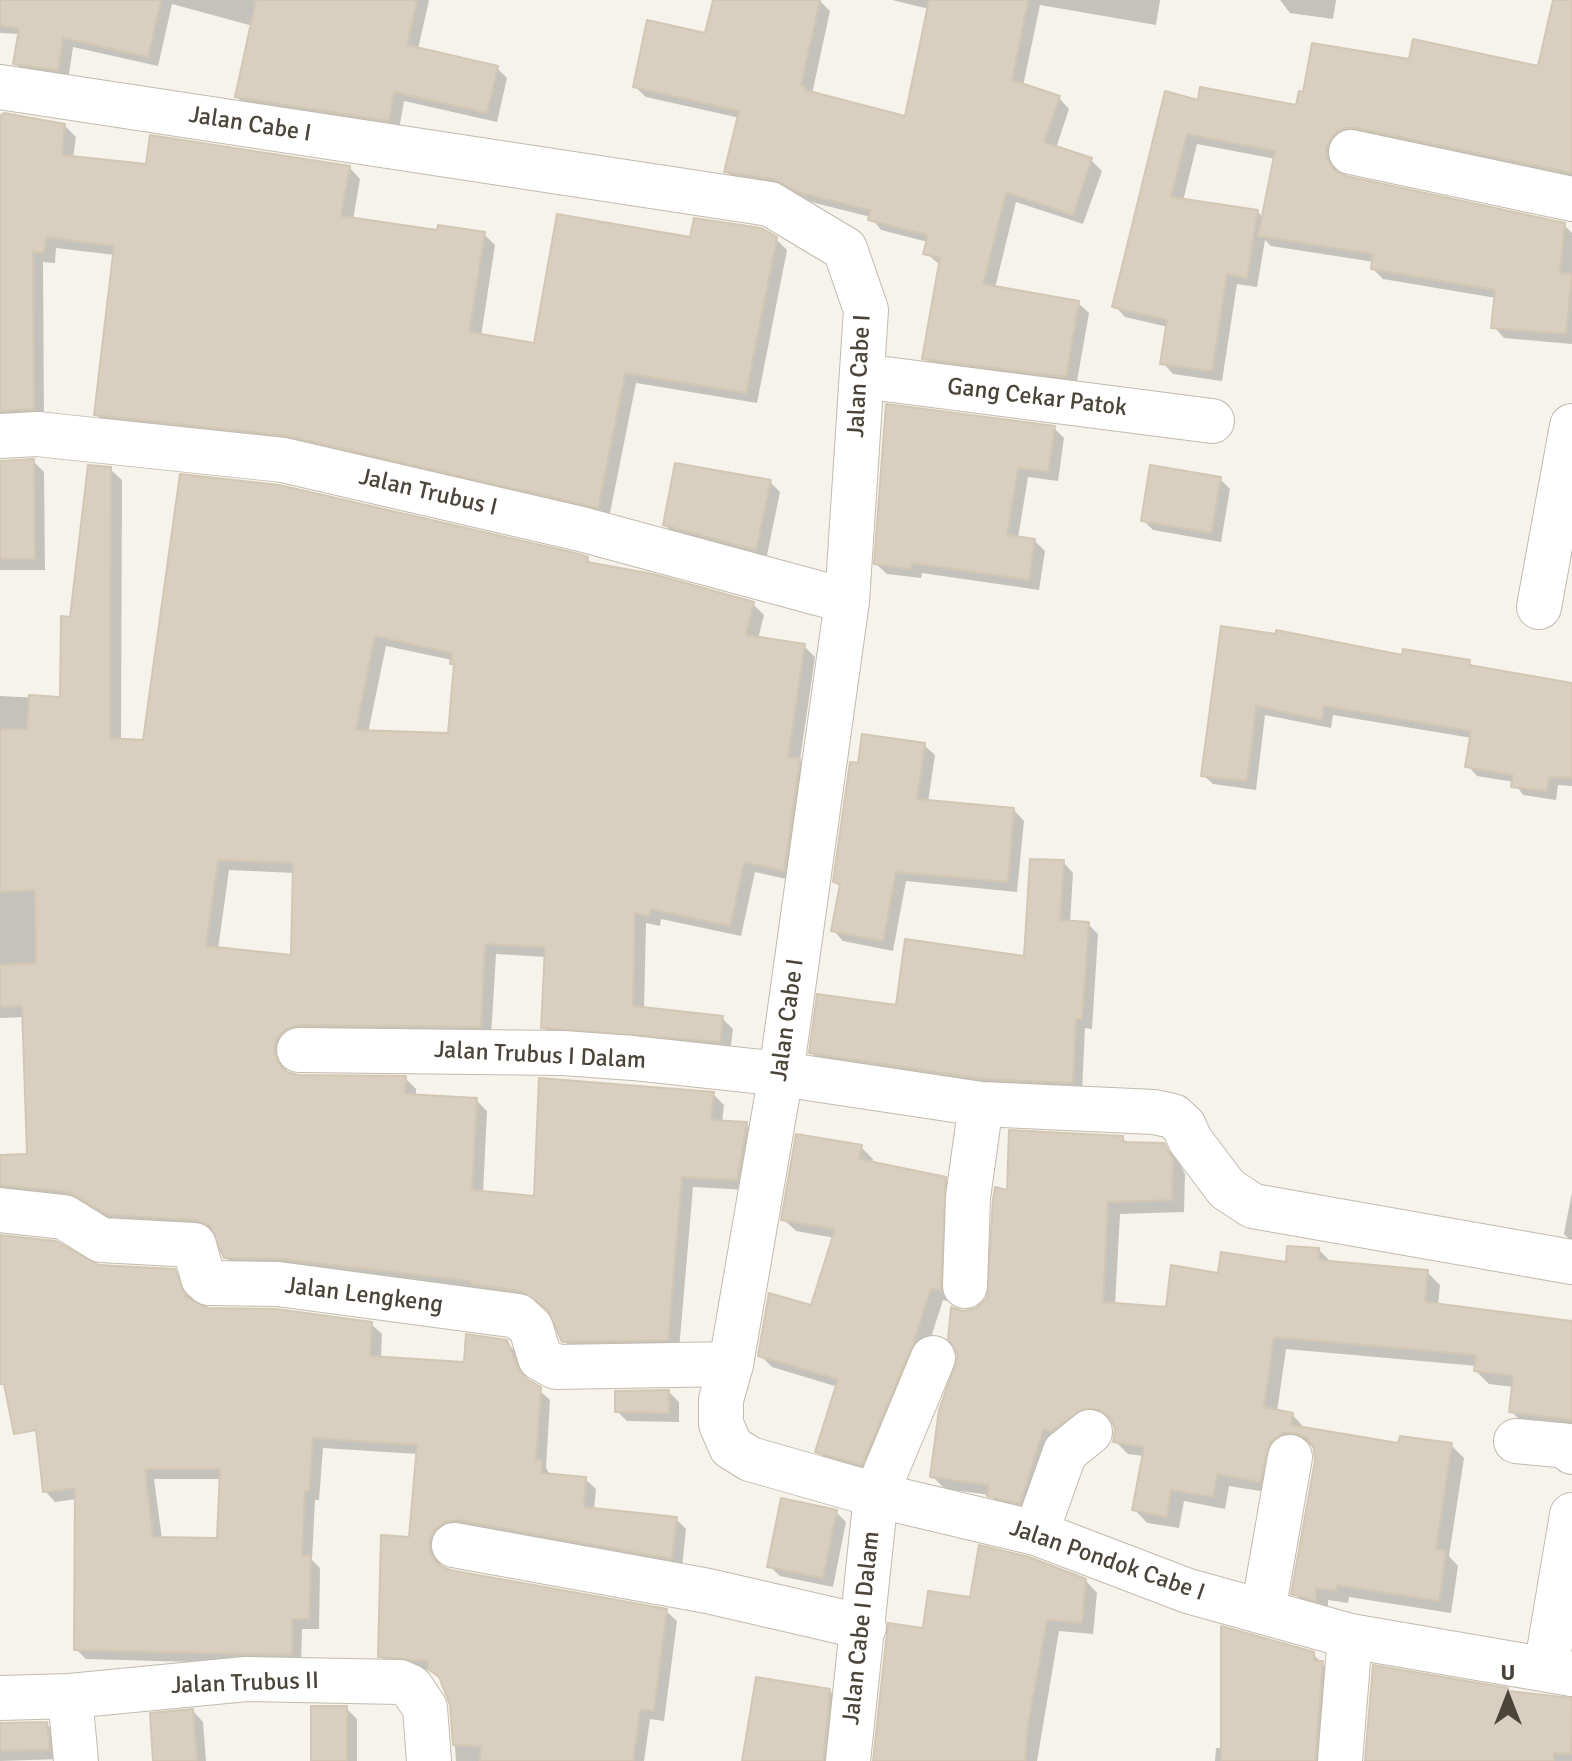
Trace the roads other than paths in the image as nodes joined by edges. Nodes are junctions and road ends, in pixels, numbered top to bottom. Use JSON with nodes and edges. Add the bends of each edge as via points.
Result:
{"nodes":[{"id":1,"x":0,"y":87,"type":"edge"},
{"id":2,"x":1351,"y":152,"type":"dead end"},
{"id":3,"x":1572,"y":199,"type":"edge"},
{"id":4,"x":862,"y":376,"type":"junction"},
{"id":5,"x":1212,"y":421,"type":"dead end"},
{"id":6,"x":1572,"y":426,"type":"edge"},
{"id":7,"x":0,"y":436,"type":"edge"},
{"id":8,"x":847,"y":601,"type":"junction"},
{"id":9,"x":1539,"y":607,"type":"dead end"},
{"id":10,"x":299,"y":1050,"type":"dead end"},
{"id":11,"x":781,"y":1074,"type":"junction"},
{"id":12,"x":981,"y":1104,"type":"junction"},
{"id":13,"x":0,"y":1210,"type":"edge"},
{"id":14,"x":1572,"y":1262,"type":"edge"},
{"id":15,"x":965,"y":1286,"type":"dead end"},
{"id":16,"x":933,"y":1358,"type":"dead end"},
{"id":17,"x":731,"y":1364,"type":"junction"},
{"id":18,"x":1090,"y":1432,"type":"dead end"},
{"id":19,"x":1516,"y":1441,"type":"dead end"},
{"id":20,"x":1572,"y":1452,"type":"edge"},
{"id":21,"x":1290,"y":1457,"type":"dead end"},
{"id":22,"x":876,"y":1495,"type":"junction"},
{"id":23,"x":1572,"y":1515,"type":"edge"},
{"id":24,"x":1036,"y":1533,"type":"junction"},
{"id":25,"x":454,"y":1545,"type":"dead end"},
{"id":26,"x":1263,"y":1611,"type":"junction"},
{"id":27,"x":864,"y":1627,"type":"junction"},
{"id":28,"x":1350,"y":1636,"type":"junction"},
{"id":29,"x":1559,"y":1672,"type":"edge"},
{"id":30,"x":70,"y":1696,"type":"junction"},
{"id":31,"x":0,"y":1698,"type":"edge"},
{"id":32,"x":76,"y":1761,"type":"edge"},
{"id":33,"x":429,"y":1761,"type":"edge"},
{"id":34,"x":848,"y":1761,"type":"edge"},
{"id":35,"x":1340,"y":1761,"type":"edge"}],
"edges":[{"from":1,"to":4,"type":"street","name":"Jalan Cabe I","via":[[770,204],[845,249],[866,310]]},
{"from":2,"to":3,"type":"street"},
{"from":4,"to":5,"type":"street","name":"Gang Cekar Patok"},
{"from":4,"to":8,"type":"street","name":"Jalan Cabe I"},
{"from":6,"to":9,"type":"street"},
{"from":7,"to":8,"type":"street","name":"Jalan Trubus I","via":[[37,434],[283,460],[552,522]]},
{"from":8,"to":11,"type":"street","name":"Jalan Cabe I"},
{"from":10,"to":11,"type":"street","name":"Jalan Trubus I Dalam","via":[[563,1053]]},
{"from":11,"to":12,"type":"street","name":"Jalan Trubus I Dalam"},
{"from":11,"to":17,"type":"street","name":"Jalan Cabe I"},
{"from":12,"to":14,"type":"street","name":"Jalan Trubus I Dalam","via":[[1173,1116],[1227,1189],[1253,1206]]},
{"from":12,"to":15,"type":"street","via":[[968,1197]]},
{"from":13,"to":17,"type":"street","name":"Jalan Lengkeng","via":[[64,1217],[101,1240],[194,1245],[209,1283],[278,1284],[518,1316],[531,1328],[540,1358],[556,1367]]},
{"from":16,"to":22,"type":"street","name":"Jalan Cabe I Dalam"},
{"from":17,"to":22,"type":"street","name":"Jalan Pondok Cabe I","via":[[721,1400],[721,1424],[731,1447],[750,1459]]},
{"from":18,"to":24,"type":"street","via":[[1065,1452]]},
{"from":19,"to":20,"type":"street","via":[[1569,1446]]},
{"from":21,"to":26,"type":"street"},
{"from":22,"to":24,"type":"street","name":"Jalan Pondok Cabe I"},
{"from":22,"to":27,"type":"street","name":"Jalan Cabe I Dalam"},
{"from":23,"to":29,"type":"street"},
{"from":24,"to":26,"type":"street","name":"Jalan Pondok Cabe I","via":[[1188,1591]]},
{"from":25,"to":27,"type":"street","via":[[708,1591]]},
{"from":26,"to":28,"type":"street","name":"Jalan Pondok Cabe I"},
{"from":27,"to":34,"type":"street","name":"Jalan Cabe I Dalam"},
{"from":28,"to":29,"type":"street","name":"Jalan Pondok Cabe I"},
{"from":28,"to":35,"type":"street"},
{"from":30,"to":31,"type":"street","name":"Jalan Trubus II"},
{"from":30,"to":32,"type":"street"},
{"from":30,"to":33,"type":"street","name":"Jalan Trubus II","via":[[246,1679],[400,1682],[411,1687],[425,1708]]}]}
